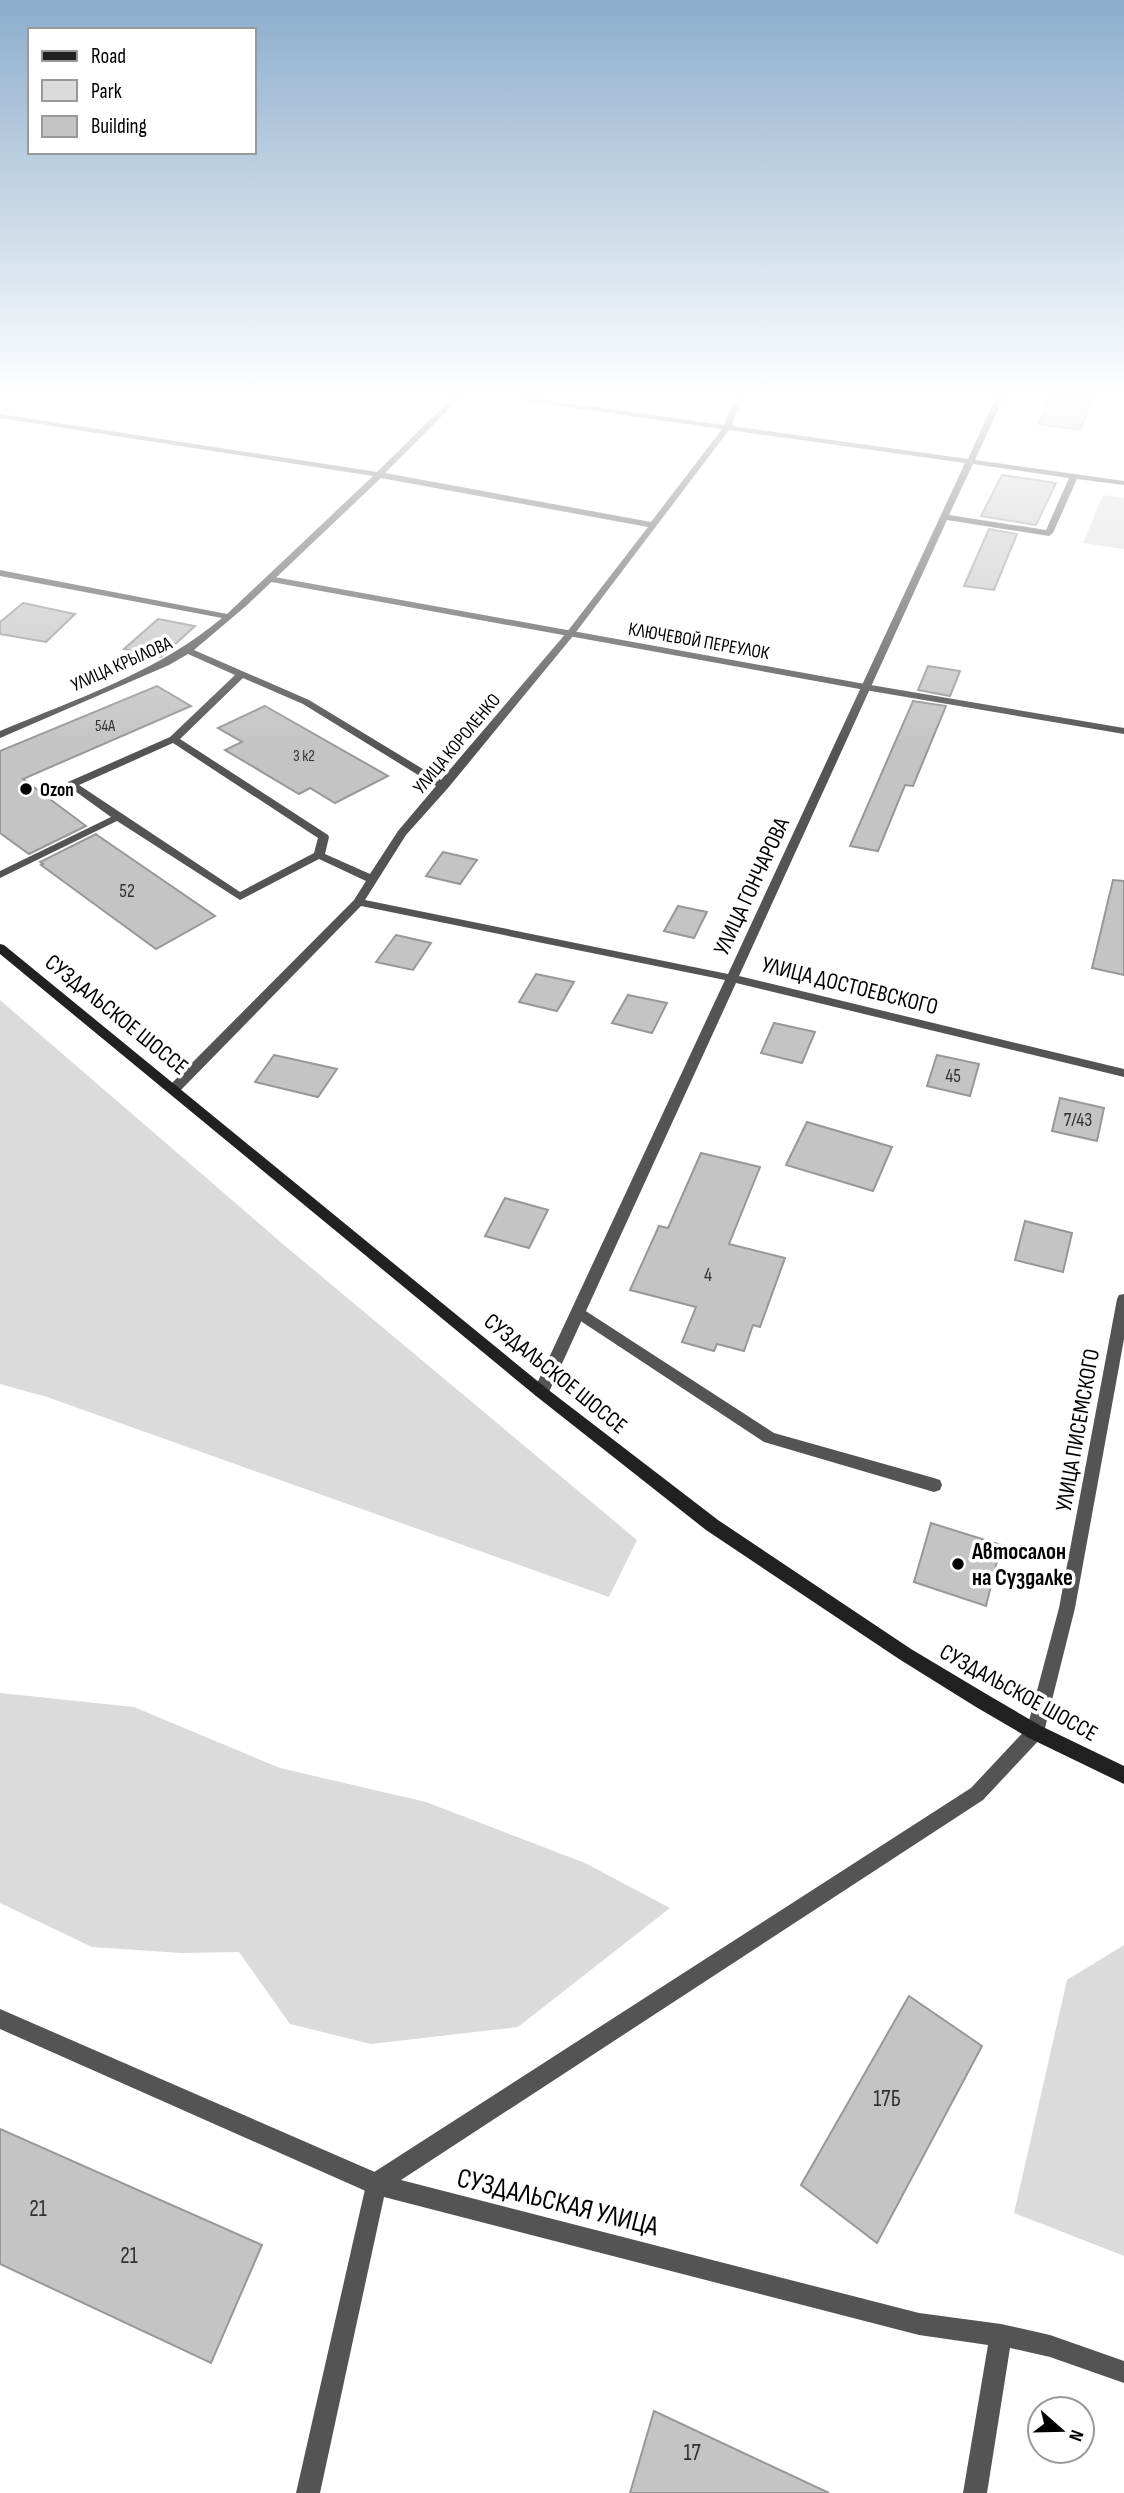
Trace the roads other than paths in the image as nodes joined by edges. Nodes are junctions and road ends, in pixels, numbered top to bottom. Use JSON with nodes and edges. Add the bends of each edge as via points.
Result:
{"nodes":[{"id":1,"x":337,"y":515,"type":"edge"},
{"id":2,"x":600,"y":515,"type":"edge"},
{"id":3,"x":660,"y":515,"type":"edge"},
{"id":4,"x":1057,"y":515,"type":"edge"},
{"id":5,"x":944,"y":517,"type":"joint"},
{"id":6,"x":653,"y":525,"type":"junction"},
{"id":7,"x":0,"y":573,"type":"edge"},
{"id":8,"x":269,"y":579,"type":"junction"},
{"id":9,"x":228,"y":617,"type":"junction"},
{"id":10,"x":570,"y":634,"type":"junction"},
{"id":11,"x":189,"y":651,"type":"junction"},
{"id":12,"x":241,"y":674,"type":"junction"},
{"id":13,"x":865,"y":687,"type":"junction"},
{"id":14,"x":1124,"y":731,"type":"edge"},
{"id":15,"x":0,"y":735,"type":"edge"},
{"id":16,"x":174,"y":738,"type":"junction"},
{"id":17,"x":444,"y":786,"type":"junction"},
{"id":18,"x":118,"y":817,"type":"junction"},
{"id":19,"x":319,"y":855,"type":"junction"},
{"id":20,"x":0,"y":875,"type":"edge"},
{"id":21,"x":371,"y":880,"type":"junction"},
{"id":22,"x":358,"y":902,"type":"junction"},
{"id":23,"x":0,"y":947,"type":"edge"},
{"id":24,"x":731,"y":978,"type":"junction"},
{"id":25,"x":1124,"y":1073,"type":"edge"},
{"id":26,"x":174,"y":1089,"type":"junction"},
{"id":27,"x":1124,"y":1299,"type":"edge"},
{"id":28,"x":578,"y":1312,"type":"junction"},
{"id":29,"x":541,"y":1392,"type":"junction"},
{"id":30,"x":934,"y":1485,"type":"dead end"},
{"id":31,"x":1035,"y":1732,"type":"junction"},
{"id":32,"x":1124,"y":1776,"type":"edge"},
{"id":33,"x":0,"y":2019,"type":"edge"},
{"id":34,"x":376,"y":2184,"type":"junction"},
{"id":35,"x":1001,"y":2334,"type":"junction"},
{"id":36,"x":1124,"y":2372,"type":"edge"},
{"id":37,"x":308,"y":2493,"type":"edge"},
{"id":38,"x":975,"y":2493,"type":"edge"}],
"edges":[{"from":1,"to":8,"type":"street","name":"УЛИЦА КРЫЛОВА"},
{"from":2,"to":6,"type":"street"},
{"from":3,"to":6,"type":"street","name":"УЛИЦА КОРОЛЕНКО"},
{"from":4,"to":5,"type":"street","via":[[1049,533]]},
{"from":5,"to":13,"type":"street","name":"УЛИЦА ГОНЧАРОВА"},
{"from":6,"to":10,"type":"street","name":"УЛИЦА КОРОЛЕНКО"},
{"from":7,"to":9,"type":"street"},
{"from":8,"to":9,"type":"street","name":"УЛИЦА КРЫЛОВА"},
{"from":8,"to":10,"type":"street","name":"КЛЮЧЕВОЙ ПЕРЕУЛОК"},
{"from":9,"to":11,"type":"street","name":"УЛИЦА КРЫЛОВА"},
{"from":10,"to":13,"type":"street","name":"КЛЮЧЕВОЙ ПЕРЕУЛОК"},
{"from":10,"to":17,"type":"street","name":"УЛИЦА КОРОЛЕНКО"},
{"from":11,"to":12,"type":"street"},
{"from":11,"to":15,"type":"street","name":"УЛИЦА КРЫЛОВА"},
{"from":12,"to":16,"type":"street"},
{"from":12,"to":17,"type":"street","via":[[306,702]]},
{"from":13,"to":14,"type":"street","name":"КЛЮЧЕВОЙ ПЕРЕУЛОК"},
{"from":13,"to":24,"type":"street","name":"УЛИЦА ГОНЧАРОВА"},
{"from":16,"to":18,"type":"street","via":[[72,784]]},
{"from":16,"to":19,"type":"street","via":[[324,836]]},
{"from":17,"to":21,"type":"street","name":"УЛИЦА КОРОЛЕНКО","via":[[402,833]]},
{"from":18,"to":19,"type":"street","via":[[240,897]]},
{"from":18,"to":20,"type":"street"},
{"from":19,"to":21,"type":"street"},
{"from":21,"to":22,"type":"street","name":"УЛИЦА КОРОЛЕНКО"},
{"from":22,"to":24,"type":"street","name":"УЛИЦА ДОСТОЕВСКОГО"},
{"from":22,"to":26,"type":"street","name":"УЛИЦА КОРОЛЕНКО"},
{"from":23,"to":26,"type":"main road","name":"СУЗДАЛЬСКОЕ ШОССЕ"},
{"from":24,"to":25,"type":"street","name":"УЛИЦА ДОСТОЕВСКОГО"},
{"from":24,"to":28,"type":"street","name":"УЛИЦА ГОНЧАРОВА"},
{"from":26,"to":29,"type":"main road","name":"СУЗДАЛЬСКОЕ ШОССЕ"},
{"from":27,"to":31,"type":"street","name":"УЛИЦА ПИСЕМСКОГО","via":[[1067,1608]]},
{"from":28,"to":29,"type":"street","name":"УЛИЦА ГОНЧАРОВА"},
{"from":28,"to":30,"type":"street","via":[[769,1438]]},
{"from":29,"to":31,"type":"main road","name":"СУЗДАЛЬСКОЕ ШОССЕ","via":[[712,1525],[905,1654]]},
{"from":31,"to":32,"type":"main road","name":"СУЗДАЛЬСКОЕ ШОССЕ"},
{"from":31,"to":34,"type":"street","via":[[976,1794]]},
{"from":33,"to":34,"type":"street","name":"СУЗДАЛЬСКАЯ УЛИЦА"},
{"from":34,"to":35,"type":"street","name":"СУЗДАЛЬСКАЯ УЛИЦА","via":[[919,2324]]},
{"from":34,"to":37,"type":"street"},
{"from":35,"to":36,"type":"street","name":"СУЗДАЛЬСКАЯ УЛИЦА"},
{"from":35,"to":38,"type":"street"}]}
